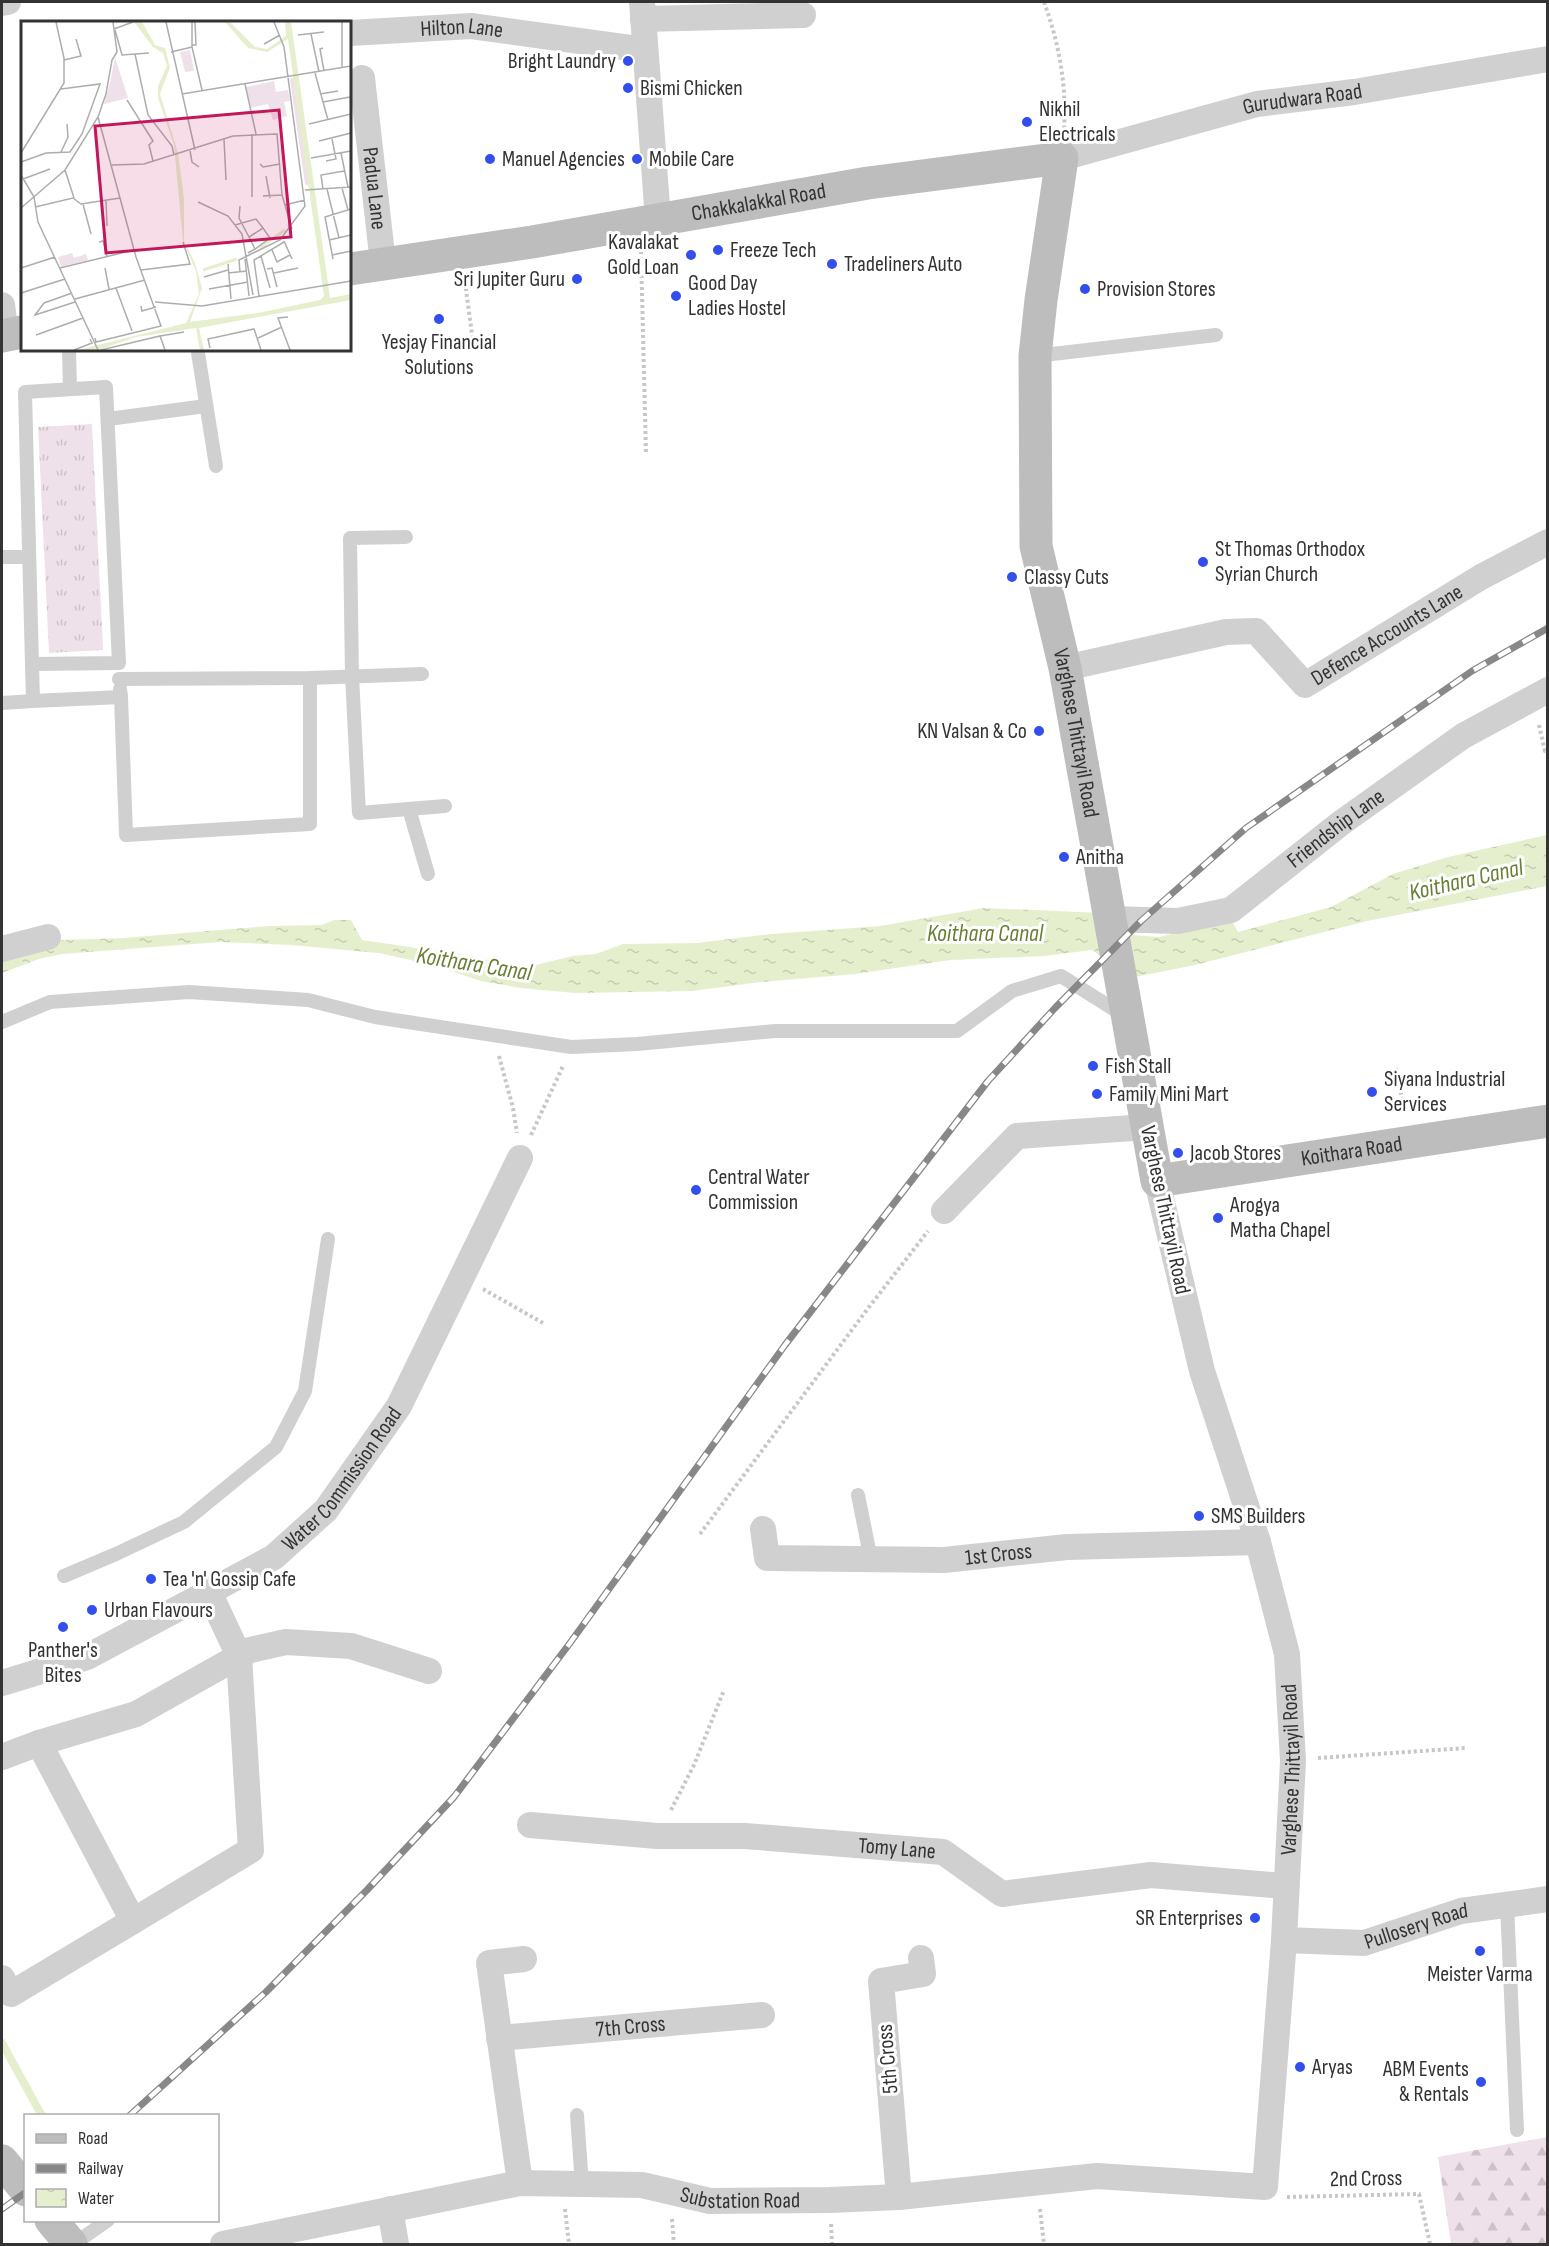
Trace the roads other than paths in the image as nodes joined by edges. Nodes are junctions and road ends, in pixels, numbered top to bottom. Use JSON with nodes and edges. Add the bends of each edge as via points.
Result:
{"nodes":[{"id":1,"x":8,"y":2,"type":"edge"},
{"id":2,"x":2,"y":3,"type":"edge"},
{"id":3,"x":643,"y":10,"type":"edge"},
{"id":4,"x":802,"y":15,"type":"dead end"},
{"id":5,"x":351,"y":33,"type":"edge"},
{"id":6,"x":645,"y":50,"type":"junction"},
{"id":7,"x":1548,"y":59,"type":"edge"},
{"id":8,"x":362,"y":78,"type":"dead end"},
{"id":9,"x":1062,"y":158,"type":"junction"},
{"id":10,"x":649,"y":222,"type":"junction"},
{"id":11,"x":383,"y":263,"type":"junction"},
{"id":12,"x":351,"y":269,"type":"edge"},
{"id":13,"x":1216,"y":335,"type":"dead end"},
{"id":14,"x":69,"y":351,"type":"edge"},
{"id":15,"x":198,"y":353,"type":"dead end"},
{"id":16,"x":1035,"y":356,"type":"junction"},
{"id":17,"x":70,"y":389,"type":"junction"},
{"id":18,"x":206,"y":406,"type":"junction"},
{"id":19,"x":108,"y":419,"type":"junction"},
{"id":20,"x":216,"y":466,"type":"dead end"},
{"id":21,"x":406,"y":537,"type":"dead end"},
{"id":22,"x":1548,"y":542,"type":"edge"},
{"id":23,"x":2,"y":557,"type":"edge"},
{"id":24,"x":29,"y":557,"type":"junction"},
{"id":25,"x":119,"y":663,"type":"junction"},
{"id":26,"x":32,"y":664,"type":"junction"},
{"id":27,"x":1065,"y":668,"type":"junction"},
{"id":28,"x":422,"y":674,"type":"dead end"},
{"id":29,"x":352,"y":676,"type":"junction"},
{"id":30,"x":310,"y":678,"type":"junction"},
{"id":31,"x":120,"y":679,"type":"junction"},
{"id":32,"x":1548,"y":690,"type":"edge"},
{"id":33,"x":121,"y":697,"type":"junction"},
{"id":34,"x":33,"y":701,"type":"junction"},
{"id":35,"x":2,"y":703,"type":"edge"},
{"id":36,"x":445,"y":806,"type":"dead end"},
{"id":37,"x":409,"y":809,"type":"junction"},
{"id":38,"x":428,"y":874,"type":"dead end"},
{"id":39,"x":1111,"y":919,"type":"junction"},
{"id":40,"x":48,"y":937,"type":"dead end"},
{"id":41,"x":2,"y":949,"type":"edge"},
{"id":42,"x":1128,"y":1017,"type":"junction"},
{"id":43,"x":2,"y":1022,"type":"edge"},
{"id":44,"x":1548,"y":1121,"type":"edge"},
{"id":45,"x":1147,"y":1127,"type":"junction"},
{"id":46,"x":520,"y":1158,"type":"road end"},
{"id":47,"x":1157,"y":1181,"type":"junction"},
{"id":48,"x":944,"y":1211,"type":"road end"},
{"id":49,"x":328,"y":1239,"type":"dead end"},
{"id":50,"x":858,"y":1495,"type":"dead end"},
{"id":51,"x":763,"y":1529,"type":"dead end"},
{"id":52,"x":1258,"y":1542,"type":"junction"},
{"id":53,"x":870,"y":1560,"type":"junction"},
{"id":54,"x":64,"y":1576,"type":"dead end"},
{"id":55,"x":209,"y":1592,"type":"junction"},
{"id":56,"x":239,"y":1656,"type":"junction"},
{"id":57,"x":429,"y":1671,"type":"dead end"},
{"id":58,"x":2,"y":1683,"type":"edge"},
{"id":59,"x":39,"y":1743,"type":"junction"},
{"id":60,"x":2,"y":1758,"type":"edge"},
{"id":61,"x":530,"y":1825,"type":"dead end"},
{"id":62,"x":1285,"y":1886,"type":"junction"},
{"id":63,"x":1548,"y":1899,"type":"edge"},
{"id":64,"x":1507,"y":1905,"type":"junction"},
{"id":65,"x":133,"y":1921,"type":"junction"},
{"id":66,"x":1284,"y":1940,"type":"junction"},
{"id":67,"x":921,"y":1958,"type":"dead end"},
{"id":68,"x":524,"y":1959,"type":"dead end"},
{"id":69,"x":2,"y":1978,"type":"edge"},
{"id":70,"x":762,"y":2015,"type":"dead end"},
{"id":71,"x":499,"y":2038,"type":"junction"},
{"id":72,"x":578,"y":2115,"type":"dead end"},
{"id":73,"x":1517,"y":2130,"type":"dead end"},
{"id":74,"x":2,"y":2161,"type":"edge"},
{"id":75,"x":520,"y":2183,"type":"junction"},
{"id":76,"x":572,"y":2185,"type":"junction"},
{"id":77,"x":1265,"y":2187,"type":"joint"},
{"id":78,"x":24,"y":2188,"type":"edge"},
{"id":79,"x":899,"y":2197,"type":"junction"},
{"id":80,"x":390,"y":2209,"type":"junction"},
{"id":81,"x":53,"y":2222,"type":"edge"},
{"id":82,"x":105,"y":2222,"type":"edge"},
{"id":83,"x":72,"y":2244,"type":"edge"},
{"id":84,"x":223,"y":2244,"type":"edge"},
{"id":85,"x":396,"y":2244,"type":"edge"}],
"edges":[{"from":1,"to":2,"type":"street"},
{"from":3,"to":4,"type":"street"},
{"from":3,"to":6,"type":"street"},
{"from":5,"to":6,"type":"street","name":"Hilton Lane","via":[[471,26]]},
{"from":6,"to":10,"type":"street"},
{"from":7,"to":9,"type":"street","name":"Gurudwara Road","via":[[1257,104]]},
{"from":8,"to":11,"type":"street","name":"Padua Lane"},
{"from":9,"to":10,"type":"street","name":"Chakkalakkal Road","via":[[868,183]]},
{"from":9,"to":16,"type":"street","name":"Varghese Thittayil Road"},
{"from":10,"to":11,"type":"street","name":"Chakkalakkal Road"},
{"from":11,"to":12,"type":"street","name":"Chakkalakkal Road"},
{"from":13,"to":16,"type":"lane"},
{"from":14,"to":17,"type":"lane"},
{"from":15,"to":18,"type":"lane"},
{"from":16,"to":27,"type":"street","name":"Varghese Thittayil Road","via":[[1036,546]]},
{"from":17,"to":19,"type":"lane","via":[[106,387]]},
{"from":17,"to":24,"type":"lane","via":[[25,392]]},
{"from":18,"to":19,"type":"lane"},
{"from":18,"to":20,"type":"lane"},
{"from":19,"to":25,"type":"lane"},
{"from":21,"to":29,"type":"lane","via":[[350,538]]},
{"from":22,"to":27,"type":"street","name":"Defence Accounts Lane","via":[[1481,578],[1305,686],[1256,631],[1226,632]]},
{"from":23,"to":24,"type":"lane"},
{"from":24,"to":26,"type":"lane"},
{"from":25,"to":26,"type":"lane"},
{"from":25,"to":31,"type":"lane"},
{"from":26,"to":34,"type":"lane"},
{"from":27,"to":39,"type":"street","name":"Varghese Thittayil Road"},
{"from":28,"to":29,"type":"lane"},
{"from":29,"to":30,"type":"lane"},
{"from":29,"to":37,"type":"lane","via":[[359,813]]},
{"from":30,"to":31,"type":"lane"},
{"from":30,"to":33,"type":"lane","via":[[310,824],[126,835]]},
{"from":31,"to":33,"type":"lane"},
{"from":32,"to":39,"type":"street","name":"Friendship Lane","via":[[1463,736],[1341,823],[1230,910],[1178,921]]},
{"from":33,"to":34,"type":"lane"},
{"from":34,"to":35,"type":"lane"},
{"from":36,"to":37,"type":"lane"},
{"from":37,"to":38,"type":"lane"},
{"from":39,"to":42,"type":"street","name":"Varghese Thittayil Road"},
{"from":40,"to":41,"type":"street"},
{"from":42,"to":43,"type":"lane","via":[[1061,976],[1012,991],[957,1031],[775,1031],[571,1047],[375,1017],[308,1000],[189,992],[50,1002]]},
{"from":42,"to":45,"type":"street","name":"Varghese Thittayil Road"},
{"from":44,"to":47,"type":"street","name":"Koithara Road"},
{"from":45,"to":47,"type":"street","name":"Varghese Thittayil Road"},
{"from":45,"to":48,"type":"street","via":[[1017,1136]]},
{"from":46,"to":55,"type":"street","name":"Water Commission Road","via":[[399,1406],[326,1510],[274,1557]]},
{"from":47,"to":52,"type":"street","name":"Varghese Thittayil Road","via":[[1202,1371]]},
{"from":49,"to":54,"type":"lane","via":[[305,1391],[276,1447],[184,1522]]},
{"from":50,"to":53,"type":"lane"},
{"from":51,"to":53,"type":"street","name":"1st Cross","via":[[767,1558]]},
{"from":52,"to":53,"type":"street","name":"1st Cross","via":[[1067,1547],[944,1560]]},
{"from":52,"to":62,"type":"street","name":"Varghese Thittayil Road","via":[[1287,1654],[1293,1761]]},
{"from":55,"to":56,"type":"street"},
{"from":55,"to":58,"type":"street","name":"Water Commission Road","via":[[87,1657]]},
{"from":56,"to":57,"type":"street","via":[[286,1642],[351,1646]]},
{"from":56,"to":59,"type":"street","via":[[136,1714]]},
{"from":56,"to":65,"type":"street","via":[[251,1851]]},
{"from":59,"to":60,"type":"street"},
{"from":59,"to":65,"type":"street"},
{"from":61,"to":62,"type":"street","name":"Tomy Lane","via":[[657,1836],[746,1836],[943,1852],[1002,1894],[1150,1875]]},
{"from":62,"to":66,"type":"street","name":"Varghese Thittayil Road"},
{"from":63,"to":64,"type":"street","name":"Pullosery Road"},
{"from":64,"to":66,"type":"street","name":"Pullosery Road","via":[[1461,1911],[1364,1943]]},
{"from":64,"to":73,"type":"lane"},
{"from":65,"to":69,"type":"street","via":[[11,1994]]},
{"from":66,"to":77,"type":"street","name":"Varghese Thittayil Road"},
{"from":67,"to":79,"type":"street","name":"5th Cross","via":[[923,1974],[881,1981]]},
{"from":68,"to":71,"type":"street","via":[[489,1963]]},
{"from":70,"to":71,"type":"street","name":"7th Cross"},
{"from":71,"to":75,"type":"street"},
{"from":72,"to":76,"type":"lane"},
{"from":74,"to":78,"type":"street"},
{"from":75,"to":76,"type":"street","name":"Substation Road"},
{"from":75,"to":80,"type":"street","name":"Substation Road"},
{"from":76,"to":79,"type":"street","name":"Substation Road","via":[[642,2185],[710,2201]]},
{"from":77,"to":79,"type":"street","name":"Substation Road","via":[[1097,2176]]},
{"from":80,"to":84,"type":"street","name":"Substation Road"},
{"from":80,"to":85,"type":"street"},
{"from":81,"to":83,"type":"street"},
{"from":82,"to":83,"type":"lane"}]}
